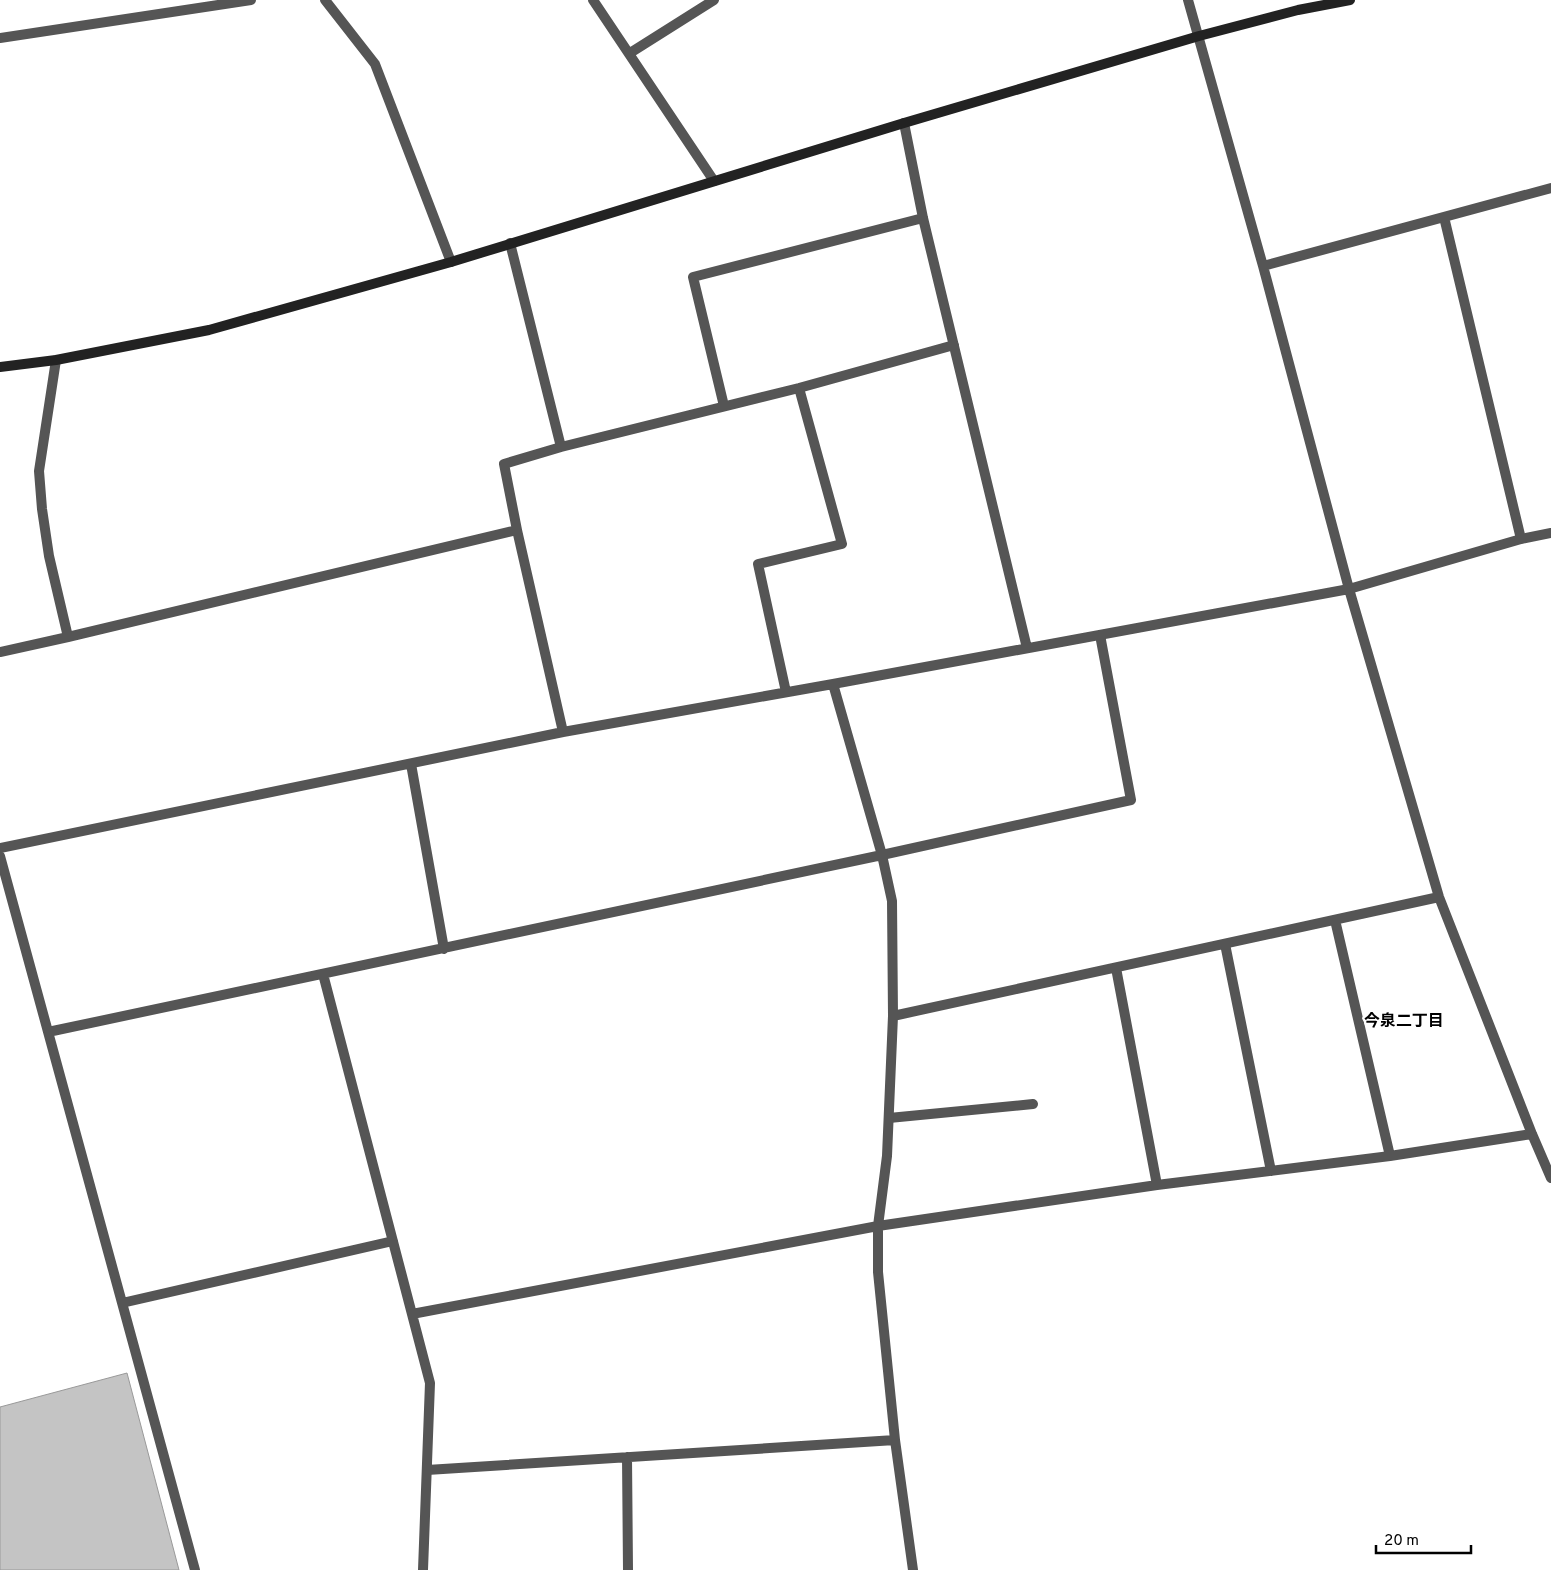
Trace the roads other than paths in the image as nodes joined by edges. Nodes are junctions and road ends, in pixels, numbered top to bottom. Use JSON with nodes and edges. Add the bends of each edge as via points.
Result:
{"nodes":[{"id":1,"x":251,"y":0,"type":"edge"},
{"id":2,"x":325,"y":0,"type":"edge"},
{"id":3,"x":592,"y":0,"type":"edge"},
{"id":4,"x":714,"y":0,"type":"edge"},
{"id":5,"x":1188,"y":0,"type":"edge"},
{"id":6,"x":1350,"y":0,"type":"edge"},
{"id":7,"x":1199,"y":36,"type":"junction"},
{"id":8,"x":0,"y":38,"type":"edge"},
{"id":9,"x":630,"y":53,"type":"junction"},
{"id":10,"x":904,"y":123,"type":"junction"},
{"id":11,"x":714,"y":181,"type":"junction"},
{"id":12,"x":1551,"y":188,"type":"edge"},
{"id":13,"x":1444,"y":217,"type":"junction"},
{"id":14,"x":923,"y":218,"type":"junction"},
{"id":15,"x":510,"y":243,"type":"junction"},
{"id":16,"x":451,"y":262,"type":"junction"},
{"id":17,"x":1263,"y":266,"type":"junction"},
{"id":18,"x":954,"y":345,"type":"junction"},
{"id":19,"x":56,"y":360,"type":"junction"},
{"id":20,"x":0,"y":367,"type":"edge"},
{"id":21,"x":799,"y":388,"type":"junction"},
{"id":22,"x":724,"y":406,"type":"junction"},
{"id":23,"x":561,"y":447,"type":"junction"},
{"id":24,"x":517,"y":530,"type":"junction"},
{"id":25,"x":1551,"y":533,"type":"edge"},
{"id":26,"x":1521,"y":539,"type":"junction"},
{"id":27,"x":1349,"y":589,"type":"junction"},
{"id":28,"x":1100,"y":634,"type":"junction"},
{"id":29,"x":68,"y":637,"type":"junction"},
{"id":30,"x":1027,"y":648,"type":"junction"},
{"id":31,"x":0,"y":652,"type":"edge"},
{"id":32,"x":833,"y":684,"type":"junction"},
{"id":33,"x":786,"y":692,"type":"junction"},
{"id":34,"x":563,"y":732,"type":"junction"},
{"id":35,"x":411,"y":764,"type":"junction"},
{"id":36,"x":0,"y":848,"type":"edge"},
{"id":37,"x":882,"y":854,"type":"junction"},
{"id":38,"x":0,"y":856,"type":"edge"},
{"id":39,"x":1439,"y":897,"type":"junction"},
{"id":40,"x":1335,"y":920,"type":"junction"},
{"id":41,"x":1225,"y":944,"type":"junction"},
{"id":42,"x":444,"y":949,"type":"junction"},
{"id":43,"x":1116,"y":968,"type":"junction"},
{"id":44,"x":323,"y":974,"type":"junction"},
{"id":45,"x":894,"y":1016,"type":"junction"},
{"id":46,"x":48,"y":1032,"type":"junction"},
{"id":47,"x":1033,"y":1104,"type":"dead end"},
{"id":48,"x":889,"y":1118,"type":"junction"},
{"id":49,"x":1532,"y":1134,"type":"junction"},
{"id":50,"x":1390,"y":1156,"type":"junction"},
{"id":51,"x":1271,"y":1171,"type":"junction"},
{"id":52,"x":1551,"y":1178,"type":"edge"},
{"id":53,"x":1158,"y":1185,"type":"junction"},
{"id":54,"x":878,"y":1226,"type":"junction"},
{"id":55,"x":393,"y":1241,"type":"junction"},
{"id":56,"x":122,"y":1303,"type":"junction"},
{"id":57,"x":412,"y":1314,"type":"junction"},
{"id":58,"x":895,"y":1440,"type":"junction"},
{"id":59,"x":627,"y":1457,"type":"junction"},
{"id":60,"x":427,"y":1470,"type":"junction"},
{"id":61,"x":195,"y":1570,"type":"edge"},
{"id":62,"x":423,"y":1570,"type":"edge"},
{"id":63,"x":628,"y":1570,"type":"edge"},
{"id":64,"x":913,"y":1570,"type":"edge"}],
"edges":[{"from":1,"to":8,"type":"street"},
{"from":2,"to":16,"type":"street","via":[[375,64]]},
{"from":3,"to":9,"type":"street"},
{"from":4,"to":9,"type":"street"},
{"from":5,"to":7,"type":"street"},
{"from":6,"to":7,"type":"street"},
{"from":7,"to":10,"type":"street"},
{"from":7,"to":17,"type":"street"},
{"from":9,"to":11,"type":"street"},
{"from":10,"to":11,"type":"street"},
{"from":10,"to":14,"type":"street"},
{"from":11,"to":15,"type":"street"},
{"from":12,"to":13,"type":"street"},
{"from":13,"to":17,"type":"street"},
{"from":13,"to":26,"type":"street"},
{"from":14,"to":18,"type":"street"},
{"from":14,"to":22,"type":"street","via":[[693,277]]},
{"from":15,"to":16,"type":"street"},
{"from":15,"to":23,"type":"street"},
{"from":16,"to":19,"type":"street","via":[[210,330]]},
{"from":17,"to":27,"type":"street"},
{"from":18,"to":21,"type":"street"},
{"from":18,"to":30,"type":"street"},
{"from":19,"to":20,"type":"street"},
{"from":19,"to":29,"type":"street","via":[[39,471],[49,556]]},
{"from":21,"to":22,"type":"street"},
{"from":21,"to":33,"type":"street","via":[[842,544],[758,564]]},
{"from":22,"to":23,"type":"street"},
{"from":23,"to":24,"type":"street","via":[[504,464]]},
{"from":24,"to":29,"type":"street"},
{"from":24,"to":34,"type":"street"},
{"from":25,"to":26,"type":"street"},
{"from":26,"to":27,"type":"street"},
{"from":27,"to":28,"type":"street"},
{"from":27,"to":39,"type":"street"},
{"from":28,"to":30,"type":"street"},
{"from":28,"to":37,"type":"street","via":[[1131,800]]},
{"from":29,"to":31,"type":"street"},
{"from":30,"to":32,"type":"street"},
{"from":32,"to":33,"type":"street"},
{"from":32,"to":37,"type":"street"},
{"from":33,"to":34,"type":"street"},
{"from":34,"to":35,"type":"street"},
{"from":35,"to":36,"type":"street"},
{"from":35,"to":42,"type":"street"},
{"from":37,"to":42,"type":"street"},
{"from":37,"to":45,"type":"street","via":[[892,901]]},
{"from":38,"to":46,"type":"street"},
{"from":39,"to":40,"type":"street"},
{"from":39,"to":49,"type":"street"},
{"from":40,"to":41,"type":"street"},
{"from":40,"to":50,"type":"street"},
{"from":41,"to":43,"type":"street"},
{"from":41,"to":51,"type":"street"},
{"from":42,"to":44,"type":"street"},
{"from":43,"to":45,"type":"street"},
{"from":43,"to":53,"type":"street"},
{"from":44,"to":46,"type":"street"},
{"from":44,"to":55,"type":"street"},
{"from":45,"to":48,"type":"street"},
{"from":46,"to":56,"type":"street"},
{"from":47,"to":48,"type":"street"},
{"from":48,"to":54,"type":"street","via":[[888,1156]]},
{"from":49,"to":50,"type":"street"},
{"from":49,"to":52,"type":"street"},
{"from":50,"to":51,"type":"street"},
{"from":51,"to":53,"type":"street"},
{"from":53,"to":54,"type":"street"},
{"from":54,"to":57,"type":"street"},
{"from":54,"to":58,"type":"street","via":[[878,1272]]},
{"from":55,"to":56,"type":"street"},
{"from":55,"to":57,"type":"street"},
{"from":56,"to":61,"type":"street"},
{"from":57,"to":60,"type":"street","via":[[430,1383]]},
{"from":58,"to":59,"type":"street"},
{"from":58,"to":64,"type":"street"},
{"from":59,"to":60,"type":"street"},
{"from":59,"to":63,"type":"street"},
{"from":60,"to":62,"type":"street"}]}
